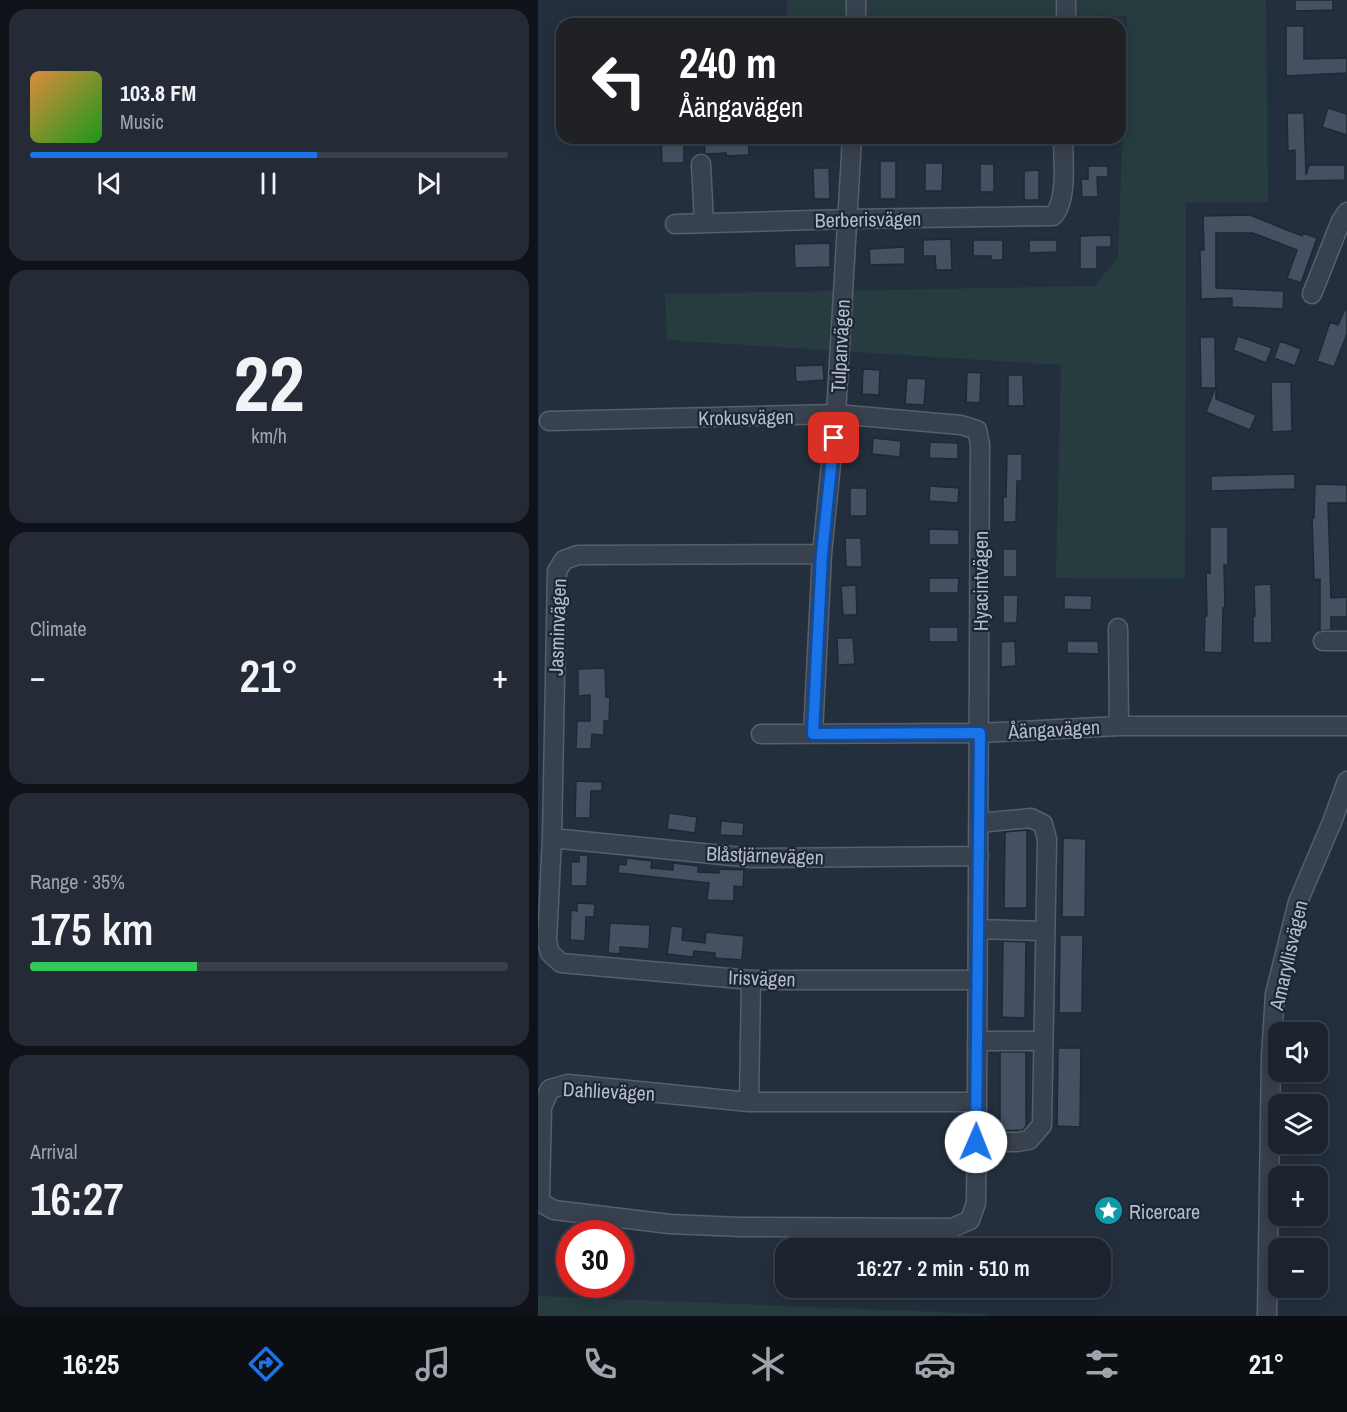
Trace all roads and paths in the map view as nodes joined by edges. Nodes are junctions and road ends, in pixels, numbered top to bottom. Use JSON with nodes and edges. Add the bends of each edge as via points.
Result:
{"nodes":[{"id":1,"x":856,"y":0,"type":"edge"},
{"id":2,"x":1066,"y":0,"type":"edge"},
{"id":3,"x":856,"y":18,"type":"edge"},
{"id":4,"x":1066,"y":18,"type":"edge"},
{"id":5,"x":852,"y":144,"type":"edge"},
{"id":6,"x":1063,"y":144,"type":"edge"},
{"id":7,"x":701,"y":164,"type":"dead end"},
{"id":8,"x":1346,"y":212,"type":"edge"},
{"id":9,"x":847,"y":219,"type":"junction"},
{"id":10,"x":704,"y":223,"type":"junction"},
{"id":11,"x":675,"y":224,"type":"dead end"},
{"id":12,"x":1312,"y":294,"type":"dead end"},
{"id":13,"x":836,"y":414,"type":"junction"},
{"id":14,"x":549,"y":421,"type":"dead end"},
{"id":15,"x":977,"y":430,"type":"joint"},
{"id":16,"x":822,"y":554,"type":"junction"},
{"id":17,"x":1118,"y":628,"type":"dead end"},
{"id":18,"x":1323,"y":641,"type":"dead end"},
{"id":19,"x":1346,"y":641,"type":"edge"},
{"id":20,"x":1119,"y":726,"type":"junction"},
{"id":21,"x":1346,"y":726,"type":"edge"},
{"id":22,"x":980,"y":733,"type":"junction"},
{"id":23,"x":761,"y":734,"type":"dead end"},
{"id":24,"x":813,"y":734,"type":"junction"},
{"id":25,"x":1346,"y":781,"type":"edge"},
{"id":26,"x":979,"y":823,"type":"junction"},
{"id":27,"x":553,"y":838,"type":"junction"},
{"id":28,"x":979,"y":856,"type":"junction"},
{"id":29,"x":978,"y":929,"type":"junction"},
{"id":30,"x":1045,"y":931,"type":"junction"},
{"id":31,"x":550,"y":953,"type":"joint"},
{"id":32,"x":751,"y":980,"type":"junction"},
{"id":33,"x":978,"y":980,"type":"junction"},
{"id":34,"x":977,"y":1041,"type":"junction"},
{"id":35,"x":1043,"y":1041,"type":"junction"},
{"id":36,"x":749,"y":1102,"type":"junction"},
{"id":37,"x":977,"y":1102,"type":"junction"},
{"id":38,"x":976,"y":1142,"type":"junction"},
{"id":39,"x":970,"y":1220,"type":"joint"},
{"id":40,"x":1267,"y":1316,"type":"edge"}],
"edges":[{"from":1,"to":3,"type":"street"},
{"from":2,"to":4,"type":"street"},
{"from":5,"to":9,"type":"street","name":"Tulpanvägen"},
{"from":6,"to":9,"type":"street","name":"Berberisvägen","via":[[1062,199],[1053,216]]},
{"from":7,"to":10,"type":"street"},
{"from":8,"to":12,"type":"street"},
{"from":9,"to":10,"type":"street","name":"Berberisvägen"},
{"from":9,"to":13,"type":"street","name":"Tulpanvägen"},
{"from":10,"to":11,"type":"street","name":"Berberisvägen"},
{"from":13,"to":14,"type":"street","name":"Krokusvägen"},
{"from":13,"to":15,"type":"street","name":"Krokusvägen","via":[[961,425]]},
{"from":13,"to":16,"type":"street","name":"Tulpanvägen"},
{"from":15,"to":22,"type":"street","name":"Hyacintvägen"},
{"from":16,"to":24,"type":"street","name":"Tulpanvägen"},
{"from":16,"to":27,"type":"street","name":"Jasminvägen","via":[[578,555],[564,560],[557,571]]},
{"from":17,"to":20,"type":"street"},
{"from":18,"to":19,"type":"street"},
{"from":20,"to":21,"type":"street","name":"Åängavägen"},
{"from":20,"to":22,"type":"street","name":"Åängavägen"},
{"from":22,"to":24,"type":"street","name":"Åängavägen"},
{"from":22,"to":26,"type":"street","name":"Hyacintvägen"},
{"from":23,"to":24,"type":"street","name":"Åängavägen"},
{"from":25,"to":40,"type":"street","name":"Amaryllisvägen","via":[[1298,902],[1275,994]]},
{"from":26,"to":28,"type":"street","name":"Hyacintvägen"},
{"from":26,"to":30,"type":"street","via":[[1031,818],[1043,824],[1047,839]]},
{"from":27,"to":28,"type":"street","name":"Blåstjärnevägen","via":[[751,858]]},
{"from":27,"to":31,"type":"street","name":"Jasminvägen","via":[[547,941]]},
{"from":28,"to":29,"type":"street","name":"Hyacintvägen"},
{"from":29,"to":30,"type":"street"},
{"from":29,"to":33,"type":"street","name":"Hyacintvägen"},
{"from":30,"to":35,"type":"street"},
{"from":31,"to":32,"type":"street","name":"Irisvägen","via":[[561,963]]},
{"from":32,"to":33,"type":"street","name":"Irisvägen"},
{"from":32,"to":36,"type":"street"},
{"from":33,"to":34,"type":"street","name":"Hyacintvägen"},
{"from":34,"to":35,"type":"street"},
{"from":34,"to":37,"type":"street","name":"Hyacintvägen"},
{"from":35,"to":38,"type":"street","via":[[1042,1125],[1029,1140]]},
{"from":36,"to":37,"type":"street","name":"Dahlievägen"},
{"from":36,"to":39,"type":"street","name":"Dahlievägen","via":[[568,1084],[550,1089],[542,1107],[543,1204],[554,1210],[647,1221],[740,1227],[952,1228]]},
{"from":37,"to":38,"type":"street","name":"Hyacintvägen"},
{"from":38,"to":39,"type":"street","name":"Hyacintvägen","via":[[976,1203]]}]}
